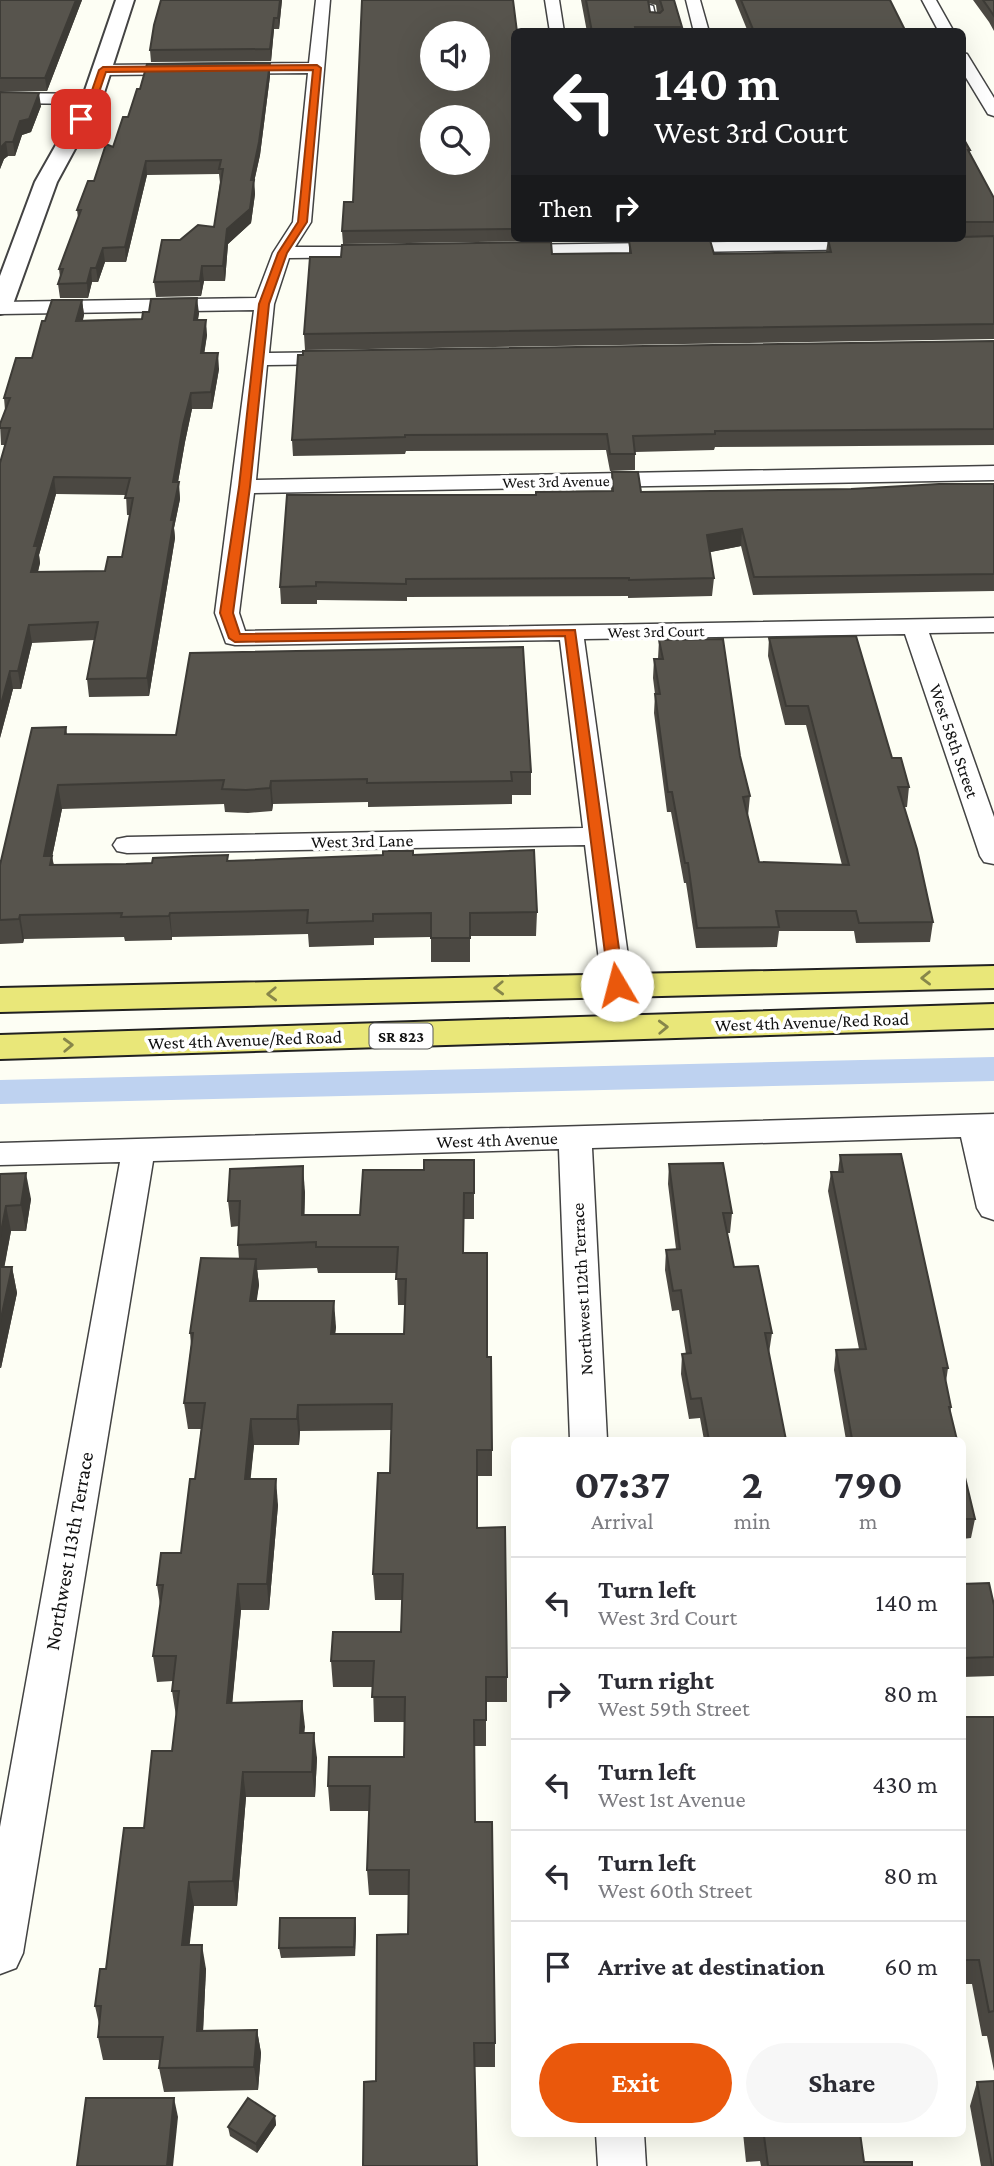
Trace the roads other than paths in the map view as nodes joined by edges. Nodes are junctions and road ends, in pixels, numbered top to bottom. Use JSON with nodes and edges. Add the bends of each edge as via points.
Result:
{"nodes":[{"id":1,"x":125,"y":0,"type":"edge"},
{"id":2,"x":323,"y":0,"type":"edge"},
{"id":3,"x":552,"y":0,"type":"edge"},
{"id":4,"x":693,"y":0,"type":"edge"},
{"id":5,"x":929,"y":0,"type":"edge"},
{"id":6,"x":649,"y":6,"type":"edge"},
{"id":7,"x":556,"y":28,"type":"edge"},
{"id":8,"x":654,"y":28,"type":"edge"},
{"id":9,"x":701,"y":28,"type":"edge"},
{"id":10,"x":945,"y":28,"type":"edge"},
{"id":11,"x":966,"y":64,"type":"edge"},
{"id":12,"x":317,"y":68,"type":"junction"},
{"id":13,"x":103,"y":70,"type":"junction"},
{"id":14,"x":0,"y":98,"type":"edge"},
{"id":15,"x":93,"y":99,"type":"junction"},
{"id":16,"x":994,"y":111,"type":"edge"},
{"id":17,"x":772,"y":242,"type":"edge"},
{"id":18,"x":593,"y":244,"type":"edge"},
{"id":19,"x":884,"y":245,"type":"edge"},
{"id":20,"x":485,"y":250,"type":"edge"},
{"id":21,"x":404,"y":251,"type":"edge"},
{"id":22,"x":282,"y":253,"type":"junction"},
{"id":23,"x":264,"y":304,"type":"junction"},
{"id":24,"x":0,"y":308,"type":"edge"},
{"id":25,"x":355,"y":357,"type":"edge"},
{"id":26,"x":258,"y":359,"type":"junction"},
{"id":27,"x":994,"y":473,"type":"edge"},
{"id":28,"x":244,"y":487,"type":"junction"},
{"id":29,"x":994,"y":625,"type":"edge"},
{"id":30,"x":914,"y":626,"type":"junction"},
{"id":31,"x":571,"y":632,"type":"junction"},
{"id":32,"x":597,"y":836,"type":"junction"},
{"id":33,"x":127,"y":845,"type":"dead end"},
{"id":34,"x":994,"y":856,"type":"edge"},
{"id":35,"x":994,"y":977,"type":"edge"},
{"id":36,"x":617,"y":985,"type":"junction"},
{"id":37,"x":0,"y":1000,"type":"edge"},
{"id":38,"x":994,"y":1016,"type":"edge"},
{"id":39,"x":383,"y":1036,"type":"junction"},
{"id":40,"x":0,"y":1047,"type":"edge"},
{"id":41,"x":984,"y":1125,"type":"edge"},
{"id":42,"x":575,"y":1138,"type":"junction"},
{"id":43,"x":138,"y":1150,"type":"junction"},
{"id":44,"x":0,"y":1154,"type":"edge"},
{"id":45,"x":994,"y":1208,"type":"edge"},
{"id":46,"x":589,"y":1437,"type":"edge"},
{"id":47,"x":0,"y":1952,"type":"edge"},
{"id":48,"x":620,"y":2137,"type":"edge"},
{"id":49,"x":622,"y":2166,"type":"edge"}],
"edges":[{"from":1,"to":13,"type":"street"},
{"from":2,"to":12,"type":"street"},
{"from":3,"to":7,"type":"street"},
{"from":4,"to":9,"type":"street"},
{"from":5,"to":10,"type":"street"},
{"from":6,"to":8,"type":"lane"},
{"from":11,"to":16,"type":"street"},
{"from":12,"to":13,"type":"street"},
{"from":12,"to":22,"type":"street","via":[[302,222]]},
{"from":13,"to":15,"type":"street"},
{"from":14,"to":15,"type":"street"},
{"from":15,"to":24,"type":"street","via":[[46,182]]},
{"from":17,"to":18,"type":"street"},
{"from":17,"to":19,"type":"street"},
{"from":18,"to":20,"type":"street"},
{"from":21,"to":22,"type":"street"},
{"from":22,"to":23,"type":"street"},
{"from":23,"to":24,"type":"street"},
{"from":23,"to":26,"type":"street"},
{"from":25,"to":26,"type":"street"},
{"from":26,"to":28,"type":"street"},
{"from":27,"to":28,"type":"street","name":"West 3rd Avenue"},
{"from":28,"to":31,"type":"street","name":"West 3rd Court","via":[[226,613],[235,638]]},
{"from":29,"to":30,"type":"street","name":"West 3rd Court"},
{"from":30,"to":31,"type":"street","name":"West 3rd Court"},
{"from":30,"to":34,"type":"street","name":"West 58th Street"},
{"from":31,"to":32,"type":"street"},
{"from":32,"to":33,"type":"street","name":"West 3rd Lane"},
{"from":32,"to":36,"type":"street"},
{"from":35,"to":36,"type":"main road","one_way":true},
{"from":36,"to":37,"type":"main road","one_way":true},
{"from":36,"to":39,"type":"main road","via":[[600,1000],[585,1005],[422,1020]]},
{"from":39,"to":38,"type":"main road","name":"West 4th Avenue/Red Road","number":"SR 823","one_way":true},
{"from":40,"to":39,"type":"main road","name":"West 4th Avenue/Red Road","number":"SR 823","one_way":true},
{"from":41,"to":42,"type":"street","name":"West 4th Avenue"},
{"from":41,"to":45,"type":"street"},
{"from":42,"to":43,"type":"street","name":"West 4th Avenue"},
{"from":42,"to":46,"type":"street","name":"Northwest 112th Terrace"},
{"from":43,"to":44,"type":"street","name":"West 4th Avenue"},
{"from":43,"to":47,"type":"street","name":"Northwest 113th Terrace"},
{"from":48,"to":49,"type":"street"}]}
